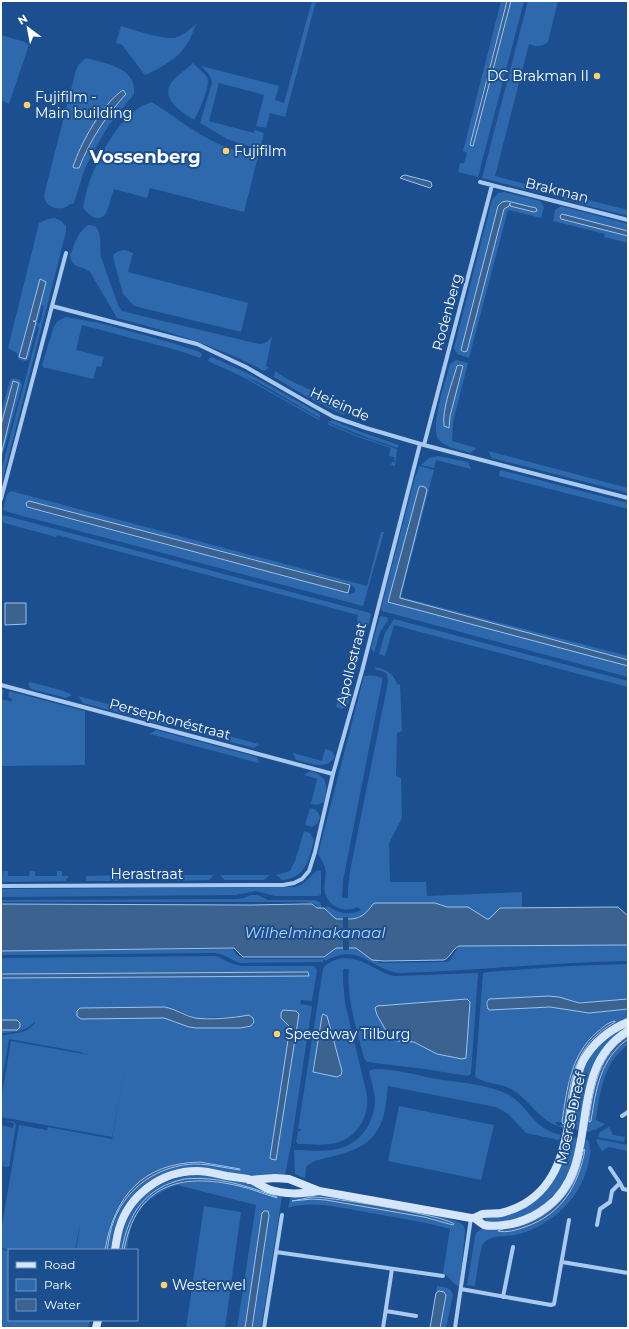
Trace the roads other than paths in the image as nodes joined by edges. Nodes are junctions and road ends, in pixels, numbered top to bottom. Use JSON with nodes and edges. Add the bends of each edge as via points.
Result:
{"nodes":[{"id":1,"x":480,"y":182,"type":"dead end"},
{"id":2,"x":492,"y":185,"type":"junction"},
{"id":3,"x":628,"y":220,"type":"edge"},
{"id":4,"x":66,"y":253,"type":"dead end"},
{"id":5,"x":52,"y":306,"type":"junction"},
{"id":6,"x":422,"y":444,"type":"junction"},
{"id":7,"x":628,"y":498,"type":"edge"},
{"id":8,"x":1,"y":499,"type":"edge"},
{"id":9,"x":1,"y":685,"type":"edge"},
{"id":10,"x":333,"y":774,"type":"junction"},
{"id":11,"x":294,"y":883,"type":"joint"},
{"id":12,"x":1,"y":886,"type":"edge"},
{"id":13,"x":628,"y":1022,"type":"edge"},
{"id":14,"x":628,"y":1031,"type":"edge"},
{"id":15,"x":628,"y":1112,"type":"edge"},
{"id":16,"x":622,"y":1116,"type":"dead end"},
{"id":17,"x":610,"y":1168,"type":"dead end"},
{"id":18,"x":249,"y":1180,"type":"junction"},
{"id":19,"x":620,"y":1183,"type":"junction"},
{"id":20,"x":628,"y":1190,"type":"edge"},
{"id":21,"x":319,"y":1191,"type":"junction"},
{"id":22,"x":282,"y":1215,"type":"dead end"},
{"id":23,"x":473,"y":1218,"type":"junction"},
{"id":24,"x":569,"y":1220,"type":"dead end"},
{"id":25,"x":597,"y":1225,"type":"dead end"},
{"id":26,"x":513,"y":1247,"type":"dead end"},
{"id":27,"x":115,"y":1249,"type":"edge"},
{"id":28,"x":276,"y":1252,"type":"junction"},
{"id":29,"x":562,"y":1262,"type":"junction"},
{"id":30,"x":392,"y":1269,"type":"junction"},
{"id":31,"x":628,"y":1273,"type":"edge"},
{"id":32,"x":442,"y":1276,"type":"dead end"},
{"id":33,"x":461,"y":1290,"type":"junction"},
{"id":34,"x":504,"y":1297,"type":"junction"},
{"id":35,"x":386,"y":1311,"type":"junction"},
{"id":36,"x":416,"y":1316,"type":"dead end"},
{"id":37,"x":264,"y":1328,"type":"edge"},
{"id":38,"x":383,"y":1328,"type":"edge"},
{"id":39,"x":454,"y":1328,"type":"edge"}],
"edges":[{"from":1,"to":2,"type":"street","name":"Brakman"},
{"from":2,"to":3,"type":"street","name":"Brakman"},
{"from":2,"to":6,"type":"street","name":"Rodenberg"},
{"from":4,"to":5,"type":"street"},
{"from":5,"to":6,"type":"street","name":"Heieinde","via":[[197,344],[246,367],[334,417]]},
{"from":5,"to":8,"type":"street"},
{"from":6,"to":7,"type":"street","name":"Heieinde"},
{"from":6,"to":10,"type":"street","name":"Apollostraat"},
{"from":9,"to":10,"type":"street","name":"Persephonéstraat"},
{"from":10,"to":11,"type":"street","name":"Apollostraat","via":[[309,871]]},
{"from":11,"to":12,"type":"street","name":"Herastraat"},
{"from":13,"to":23,"type":"street","name":"Moerse Dreef","via":[[609,1031],[591,1048],[583,1062],[575,1087],[561,1155],[546,1185],[538,1194],[515,1208]]},
{"from":14,"to":23,"type":"street","name":"Moerse Dreef","via":[[602,1054],[594,1070],[577,1161],[574,1172],[561,1193],[542,1211],[520,1222],[485,1225]]},
{"from":15,"to":16,"type":"street"},
{"from":17,"to":19,"type":"street"},
{"from":18,"to":21,"type":"street","name":"Moerse Dreef","via":[[290,1179]]},
{"from":18,"to":21,"type":"street","name":"Moerse Dreef","via":[[283,1193]]},
{"from":18,"to":27,"type":"street","name":"Moerse Dreef","via":[[196,1171],[171,1175],[159,1180],[148,1187],[130,1206],[119,1230]]},
{"from":19,"to":20,"type":"street","via":[[623,1189]]},
{"from":19,"to":25,"type":"street","via":[[612,1191],[610,1202],[600,1209]]},
{"from":21,"to":23,"type":"street","name":"Moerse Dreef"},
{"from":22,"to":28,"type":"street"},
{"from":23,"to":33,"type":"street"},
{"from":24,"to":29,"type":"street"},
{"from":26,"to":34,"type":"street"},
{"from":28,"to":30,"type":"street"},
{"from":28,"to":37,"type":"street"},
{"from":29,"to":31,"type":"street"},
{"from":29,"to":34,"type":"street","via":[[554,1304]]},
{"from":30,"to":32,"type":"street"},
{"from":30,"to":35,"type":"street"},
{"from":33,"to":34,"type":"street"},
{"from":33,"to":39,"type":"street"},
{"from":35,"to":36,"type":"street"},
{"from":35,"to":38,"type":"street"}]}
